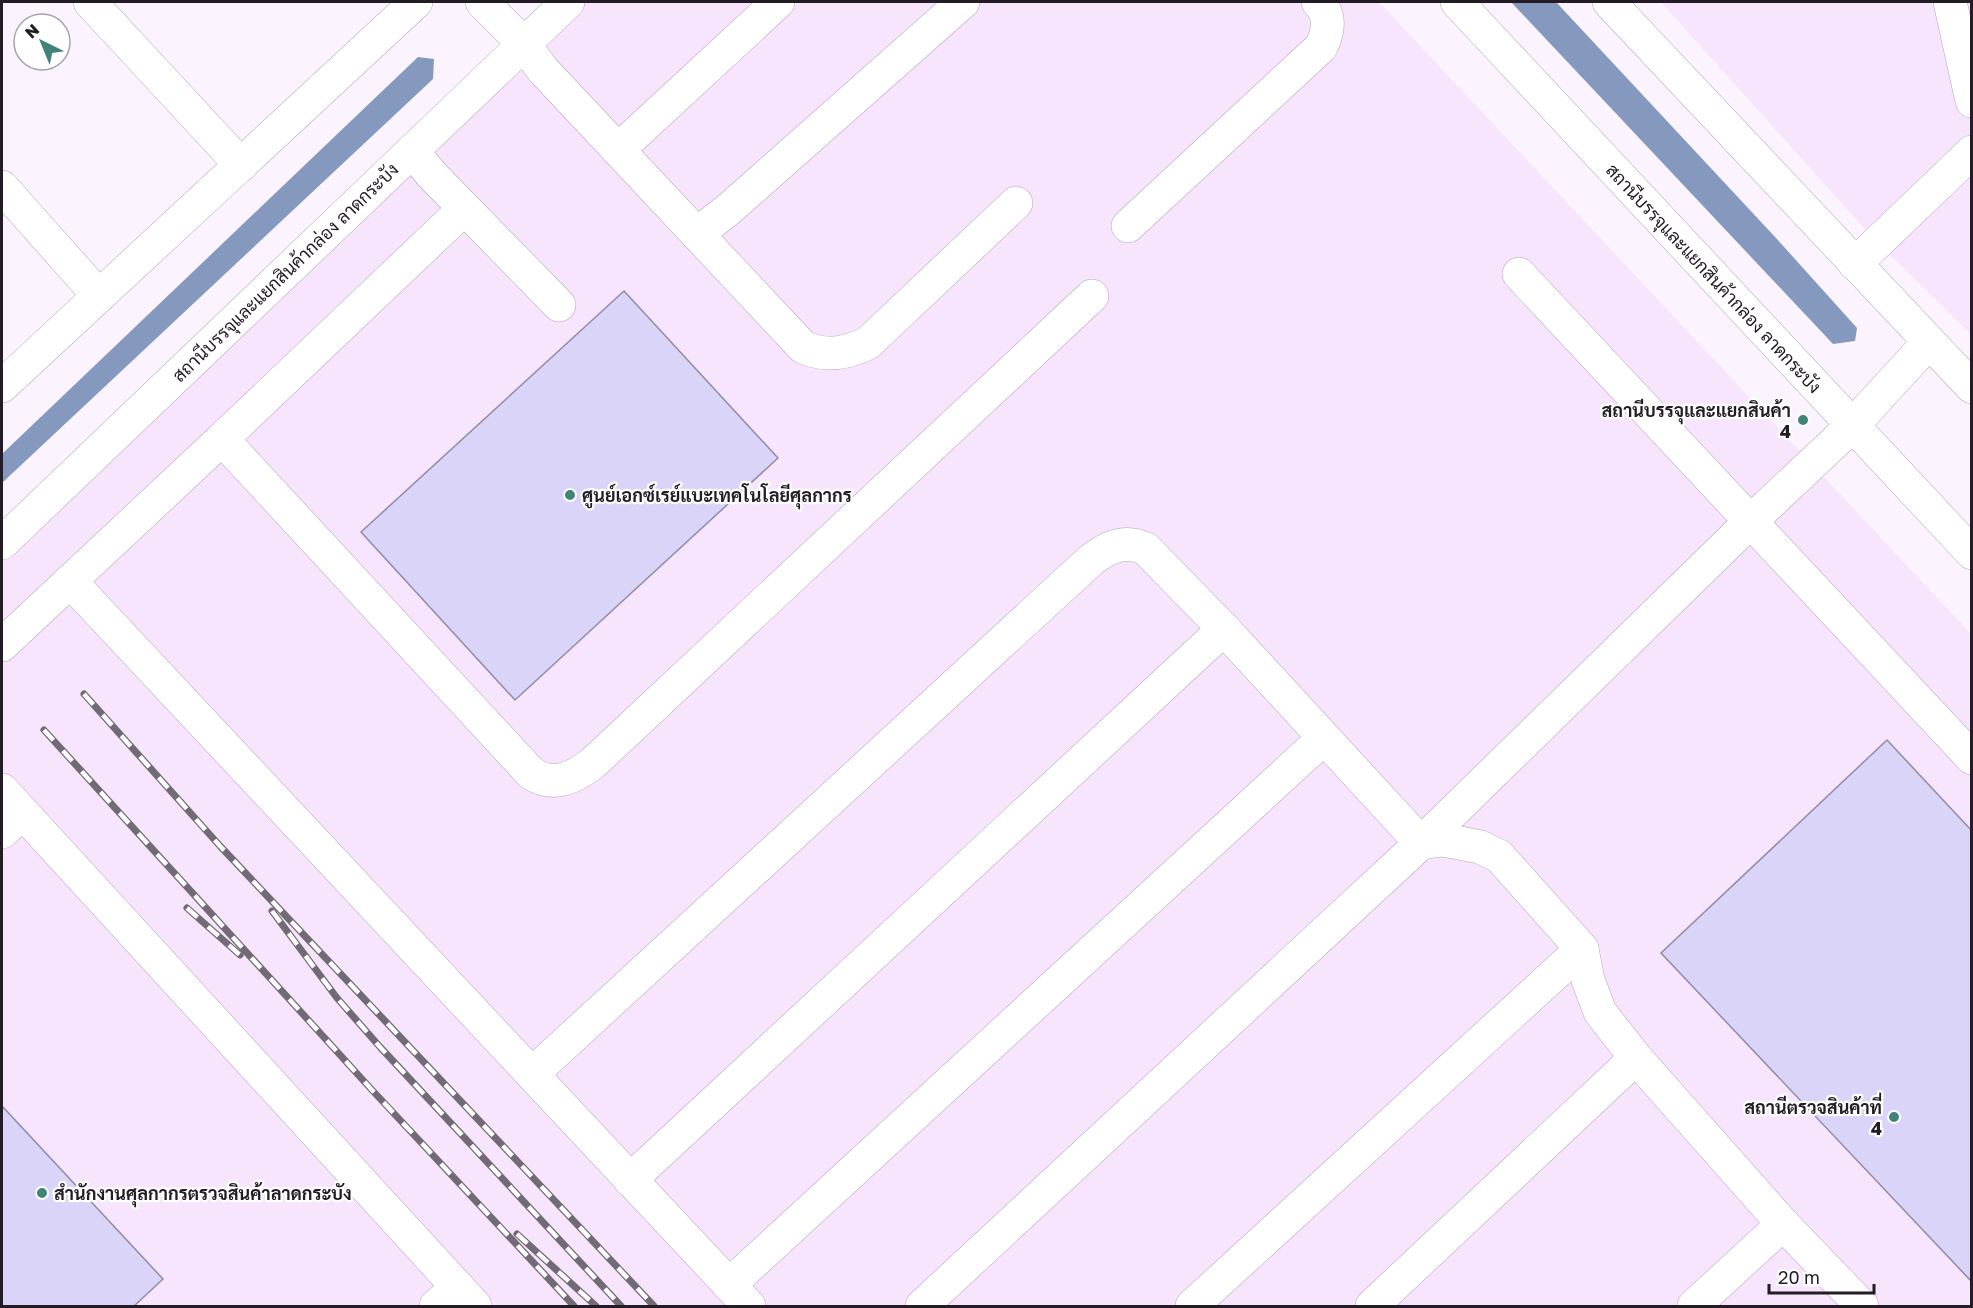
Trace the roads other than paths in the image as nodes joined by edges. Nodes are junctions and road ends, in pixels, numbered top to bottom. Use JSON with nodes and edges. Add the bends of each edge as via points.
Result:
{"nodes":[{"id":1,"x":90,"y":2,"type":"edge"},
{"id":2,"x":482,"y":2,"type":"edge"},
{"id":3,"x":568,"y":2,"type":"edge"},
{"id":4,"x":778,"y":2,"type":"edge"},
{"id":5,"x":963,"y":2,"type":"edge"},
{"id":6,"x":1318,"y":2,"type":"edge"},
{"id":7,"x":1457,"y":2,"type":"edge"},
{"id":8,"x":1609,"y":2,"type":"edge"},
{"id":9,"x":1950,"y":2,"type":"edge"},
{"id":10,"x":405,"y":5,"type":"edge"},
{"id":11,"x":523,"y":43,"type":"junction"},
{"id":12,"x":1971,"y":101,"type":"edge"},
{"id":13,"x":618,"y":150,"type":"junction"},
{"id":14,"x":412,"y":151,"type":"junction"},
{"id":15,"x":1971,"y":152,"type":"edge"},
{"id":16,"x":240,"y":165,"type":"junction"},
{"id":17,"x":2,"y":187,"type":"edge"},
{"id":18,"x":1016,"y":203,"type":"dead end"},
{"id":19,"x":464,"y":209,"type":"junction"},
{"id":20,"x":1128,"y":226,"type":"dead end"},
{"id":21,"x":697,"y":234,"type":"junction"},
{"id":22,"x":1855,"y":264,"type":"junction"},
{"id":23,"x":1519,"y":274,"type":"dead end"},
{"id":24,"x":99,"y":296,"type":"junction"},
{"id":25,"x":1092,"y":296,"type":"dead end"},
{"id":26,"x":559,"y":305,"type":"dead end"},
{"id":27,"x":1929,"y":342,"type":"junction"},
{"id":28,"x":2,"y":386,"type":"edge"},
{"id":29,"x":1971,"y":387,"type":"edge"},
{"id":30,"x":1852,"y":426,"type":"junction"},
{"id":31,"x":222,"y":439,"type":"junction"},
{"id":32,"x":1751,"y":521,"type":"junction"},
{"id":33,"x":2,"y":543,"type":"edge"},
{"id":34,"x":1971,"y":553,"type":"edge"},
{"id":35,"x":70,"y":581,"type":"junction"},
{"id":36,"x":1224,"y":629,"type":"junction"},
{"id":37,"x":2,"y":645,"type":"edge"},
{"id":38,"x":1324,"y":738,"type":"junction"},
{"id":39,"x":1971,"y":758,"type":"edge"},
{"id":40,"x":8,"y":812,"type":"edge"},
{"id":41,"x":1421,"y":843,"type":"junction"},
{"id":42,"x":1582,"y":949,"type":"junction"},
{"id":43,"x":1636,"y":1058,"type":"junction"},
{"id":44,"x":532,"y":1074,"type":"junction"},
{"id":45,"x":630,"y":1180,"type":"junction"},
{"id":46,"x":1783,"y":1224,"type":"junction"},
{"id":47,"x":739,"y":1296,"type":"edge"},
{"id":48,"x":456,"y":1300,"type":"edge"},
{"id":49,"x":922,"y":1306,"type":"edge"},
{"id":50,"x":1192,"y":1306,"type":"edge"},
{"id":51,"x":1372,"y":1306,"type":"edge"},
{"id":52,"x":1694,"y":1306,"type":"edge"},
{"id":53,"x":1862,"y":1306,"type":"edge"}],
"edges":[{"from":1,"to":16,"type":"street"},
{"from":2,"to":11,"type":"street"},
{"from":3,"to":11,"type":"street","name":"สถานีบรรจุและแยกสินค้ากล่อง ลาดกระบัง"},
{"from":4,"to":13,"type":"street"},
{"from":5,"to":21,"type":"street"},
{"from":6,"to":20,"type":"street","via":[[1328,22],[1321,46]]},
{"from":7,"to":30,"type":"street","name":"สถานีบรรจุและแยกสินค้ากล่อง ลาดกระบัง"},
{"from":8,"to":22,"type":"street"},
{"from":9,"to":12,"type":"street"},
{"from":10,"to":16,"type":"street"},
{"from":11,"to":13,"type":"street"},
{"from":11,"to":14,"type":"street","name":"สถานีบรรจุและแยกสินค้ากล่อง ลาดกระบัง"},
{"from":13,"to":21,"type":"street"},
{"from":14,"to":19,"type":"street"},
{"from":14,"to":33,"type":"street","name":"สถานีบรรจุและแยกสินค้ากล่อง ลาดกระบัง"},
{"from":15,"to":22,"type":"street"},
{"from":16,"to":24,"type":"street"},
{"from":17,"to":24,"type":"street"},
{"from":18,"to":21,"type":"street","via":[[868,343],[834,354],[803,347]]},
{"from":19,"to":26,"type":"street"},
{"from":19,"to":31,"type":"street"},
{"from":22,"to":27,"type":"street"},
{"from":23,"to":32,"type":"street"},
{"from":24,"to":28,"type":"street"},
{"from":25,"to":31,"type":"street","via":[[592,763],[560,781],[531,773]]},
{"from":27,"to":29,"type":"street"},
{"from":27,"to":30,"type":"street"},
{"from":30,"to":32,"type":"street"},
{"from":30,"to":34,"type":"street","name":"สถานีบรรจุและแยกสินค้ากล่อง ลาดกระบัง"},
{"from":31,"to":35,"type":"street"},
{"from":32,"to":39,"type":"street"},
{"from":32,"to":41,"type":"street"},
{"from":35,"to":37,"type":"street"},
{"from":35,"to":44,"type":"street"},
{"from":36,"to":38,"type":"street"},
{"from":36,"to":44,"type":"street","via":[[1146,549],[1117,545],[1101,552]]},
{"from":36,"to":45,"type":"street"},
{"from":38,"to":41,"type":"street"},
{"from":38,"to":47,"type":"street"},
{"from":40,"to":48,"type":"street"},
{"from":41,"to":42,"type":"street","via":[[1460,843],[1499,856]]},
{"from":41,"to":49,"type":"street"},
{"from":42,"to":43,"type":"street","via":[[1600,1012]]},
{"from":42,"to":50,"type":"street"},
{"from":43,"to":46,"type":"street"},
{"from":43,"to":51,"type":"street"},
{"from":44,"to":45,"type":"street"},
{"from":45,"to":47,"type":"street"},
{"from":46,"to":52,"type":"street"},
{"from":46,"to":53,"type":"street"}]}
